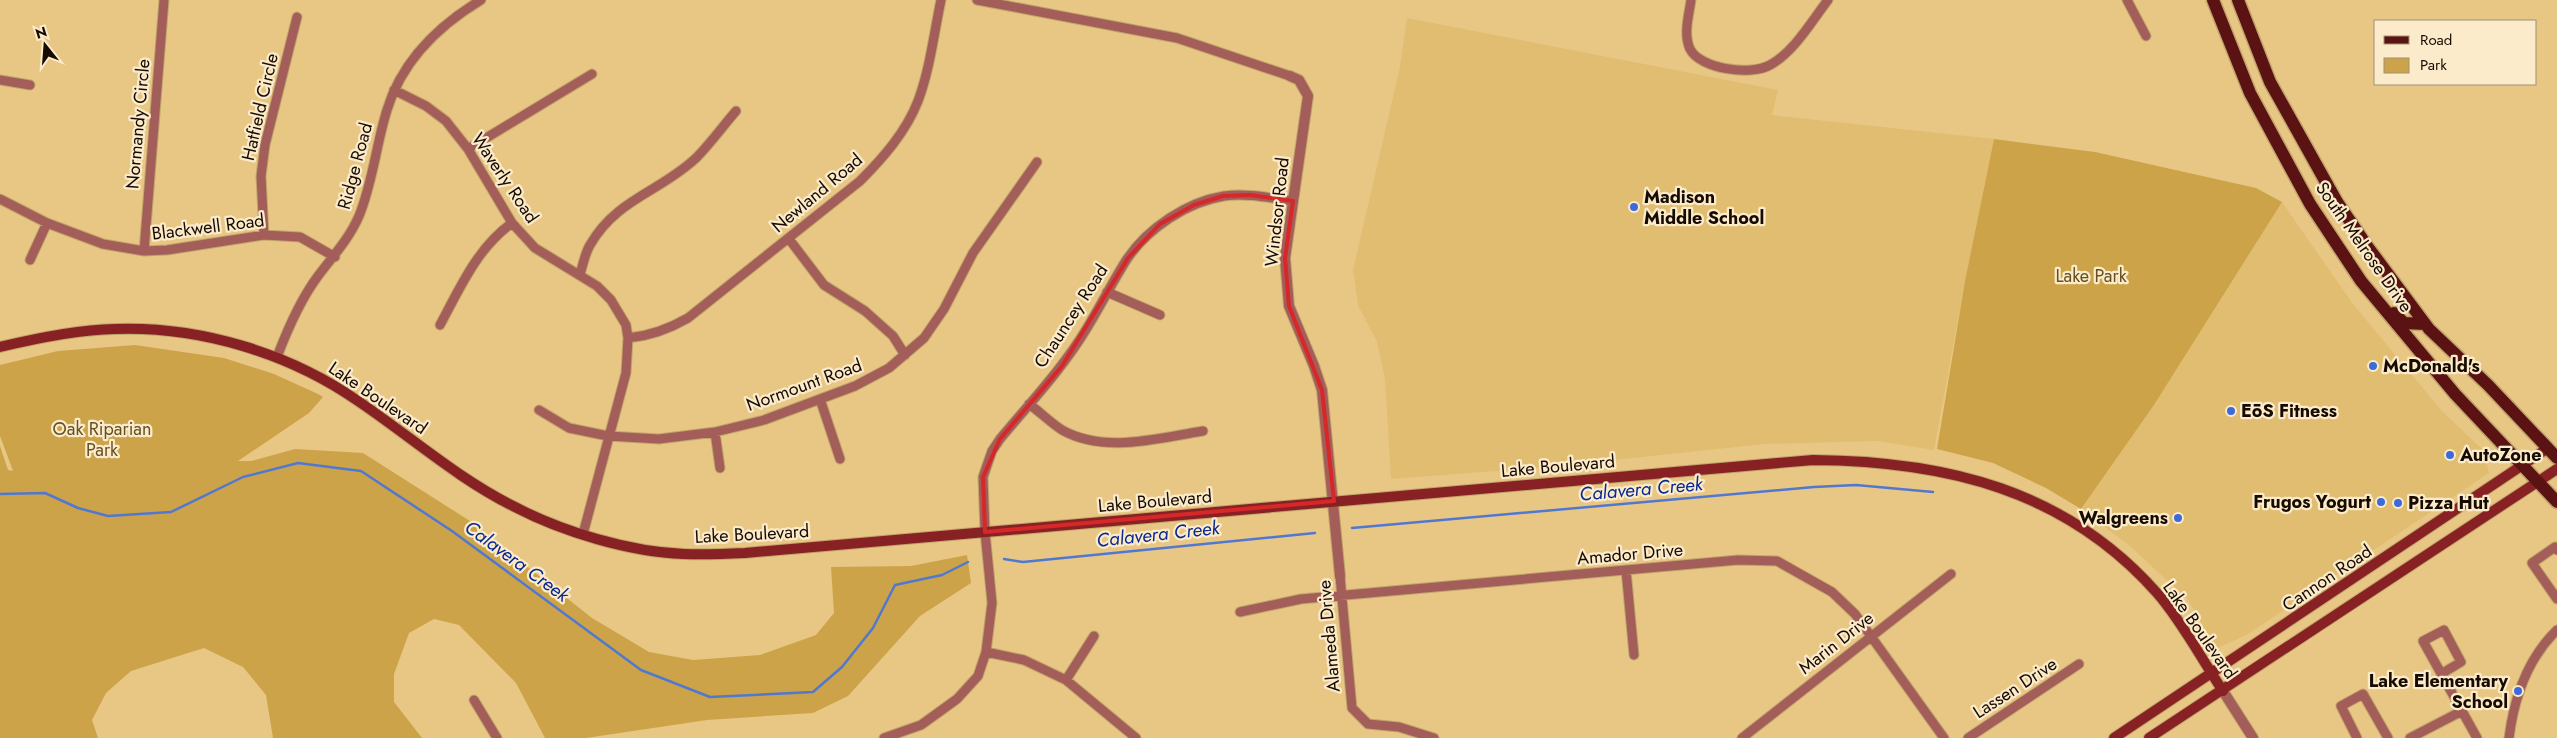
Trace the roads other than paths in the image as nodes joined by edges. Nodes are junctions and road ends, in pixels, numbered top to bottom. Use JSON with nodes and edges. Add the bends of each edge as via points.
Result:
{"nodes":[{"id":1,"x":164,"y":0,"type":"edge"},
{"id":2,"x":481,"y":0,"type":"edge"},
{"id":3,"x":941,"y":0,"type":"edge"},
{"id":4,"x":977,"y":0,"type":"edge"},
{"id":5,"x":1691,"y":0,"type":"edge"},
{"id":6,"x":1828,"y":0,"type":"edge"},
{"id":7,"x":2127,"y":0,"type":"edge"},
{"id":8,"x":2213,"y":0,"type":"edge"},
{"id":9,"x":2238,"y":0,"type":"edge"},
{"id":10,"x":297,"y":17,"type":"dead end"},
{"id":11,"x":2146,"y":36,"type":"dead end"},
{"id":12,"x":592,"y":74,"type":"dead end"},
{"id":13,"x":1290,"y":76,"type":"joint"},
{"id":14,"x":0,"y":80,"type":"edge"},
{"id":15,"x":30,"y":86,"type":"dead end"},
{"id":16,"x":394,"y":90,"type":"junction"},
{"id":17,"x":736,"y":111,"type":"dead end"},
{"id":18,"x":468,"y":149,"type":"junction"},
{"id":19,"x":1037,"y":162,"type":"dead end"},
{"id":20,"x":0,"y":199,"type":"edge"},
{"id":21,"x":1292,"y":201,"type":"junction"},
{"id":22,"x":47,"y":222,"type":"junction"},
{"id":23,"x":512,"y":223,"type":"junction"},
{"id":24,"x":264,"y":235,"type":"junction"},
{"id":25,"x":789,"y":240,"type":"junction"},
{"id":26,"x":144,"y":251,"type":"junction"},
{"id":27,"x":334,"y":257,"type":"junction"},
{"id":28,"x":30,"y":260,"type":"dead end"},
{"id":29,"x":580,"y":274,"type":"junction"},
{"id":30,"x":1107,"y":292,"type":"junction"},
{"id":31,"x":2386,"y":313,"type":"junction"},
{"id":32,"x":1160,"y":315,"type":"dead end"},
{"id":33,"x":2425,"y":324,"type":"junction"},
{"id":34,"x":440,"y":325,"type":"dead end"},
{"id":35,"x":628,"y":338,"type":"junction"},
{"id":36,"x":0,"y":347,"type":"edge"},
{"id":37,"x":905,"y":355,"type":"junction"},
{"id":38,"x":277,"y":357,"type":"junction"},
{"id":39,"x":820,"y":399,"type":"junction"},
{"id":40,"x":1029,"y":404,"type":"junction"},
{"id":41,"x":539,"y":410,"type":"dead end"},
{"id":42,"x":1203,"y":431,"type":"dead end"},
{"id":43,"x":715,"y":432,"type":"junction"},
{"id":44,"x":608,"y":436,"type":"junction"},
{"id":45,"x":2552,"y":446,"type":"edge"},
{"id":46,"x":2557,"y":458,"type":"edge"},
{"id":47,"x":840,"y":459,"type":"dead end"},
{"id":48,"x":2522,"y":465,"type":"junction"},
{"id":49,"x":720,"y":468,"type":"dead end"},
{"id":50,"x":2557,"y":469,"type":"edge"},
{"id":51,"x":2538,"y":481,"type":"junction"},
{"id":52,"x":1334,"y":502,"type":"junction"},
{"id":53,"x":2557,"y":502,"type":"edge"},
{"id":54,"x":985,"y":532,"type":"junction"},
{"id":55,"x":583,"y":534,"type":"junction"},
{"id":56,"x":2557,"y":550,"type":"edge"},
{"id":57,"x":2371,"y":568,"type":"junction"},
{"id":58,"x":1626,"y":570,"type":"junction"},
{"id":59,"x":1951,"y":574,"type":"dead end"},
{"id":60,"x":1340,"y":576,"type":"joint"},
{"id":61,"x":2382,"y":584,"type":"junction"},
{"id":62,"x":1341,"y":596,"type":"junction"},
{"id":63,"x":2557,"y":599,"type":"edge"},
{"id":64,"x":1240,"y":612,"type":"dead end"},
{"id":65,"x":2557,"y":630,"type":"edge"},
{"id":66,"x":1094,"y":636,"type":"dead end"},
{"id":67,"x":1871,"y":637,"type":"junction"},
{"id":68,"x":986,"y":652,"type":"junction"},
{"id":69,"x":1634,"y":655,"type":"dead end"},
{"id":70,"x":2079,"y":664,"type":"dead end"},
{"id":71,"x":2212,"y":674,"type":"junction"},
{"id":72,"x":2441,"y":674,"type":"junction"},
{"id":73,"x":1066,"y":680,"type":"junction"},
{"id":74,"x":2223,"y":690,"type":"junction"},
{"id":75,"x":474,"y":700,"type":"dead end"},
{"id":76,"x":2462,"y":711,"type":"junction"},
{"id":77,"x":497,"y":738,"type":"edge"},
{"id":78,"x":884,"y":738,"type":"edge"},
{"id":79,"x":1136,"y":738,"type":"edge"},
{"id":80,"x":1434,"y":738,"type":"edge"},
{"id":81,"x":1742,"y":738,"type":"edge"},
{"id":82,"x":1944,"y":738,"type":"edge"},
{"id":83,"x":1968,"y":738,"type":"edge"},
{"id":84,"x":2114,"y":738,"type":"edge"},
{"id":85,"x":2149,"y":738,"type":"edge"},
{"id":86,"x":2253,"y":738,"type":"edge"},
{"id":87,"x":2357,"y":738,"type":"edge"},
{"id":88,"x":2388,"y":738,"type":"edge"},
{"id":89,"x":2410,"y":738,"type":"edge"},
{"id":90,"x":2477,"y":738,"type":"edge"},
{"id":91,"x":2509,"y":738,"type":"edge"}],
"edges":[{"from":1,"to":26,"type":"street","name":"Normandy Circle"},
{"from":2,"to":16,"type":"street","name":"Ridge Road","via":[[459,14],[412,57]]},
{"from":3,"to":25,"type":"street","name":"Newland Road","via":[[923,85],[904,129],[860,182]]},
{"from":4,"to":13,"type":"street","via":[[1177,38]]},
{"from":5,"to":6,"type":"street","via":[[1686,33],[1690,49],[1699,60],[1747,72],[1771,65],[1788,51]]},
{"from":7,"to":11,"type":"street"},
{"from":8,"to":31,"type":"main road","name":"South Melrose Drive","via":[[2250,93],[2310,204]]},
{"from":9,"to":33,"type":"main road","name":"South Melrose Drive","via":[[2270,82],[2337,202]]},
{"from":10,"to":24,"type":"street","name":"Hatfield Circle","via":[[263,160]]},
{"from":12,"to":18,"type":"street"},
{"from":13,"to":21,"type":"street","name":"Windsor Road","via":[[1299,80],[1308,96]]},
{"from":14,"to":15,"type":"street"},
{"from":16,"to":18,"type":"street","name":"Waverly Road","via":[[426,106],[446,121]]},
{"from":16,"to":27,"type":"street","name":"Ridge Road","via":[[358,217]]},
{"from":17,"to":29,"type":"street","via":[[696,158],[662,185],[628,202],[607,220],[589,246]]},
{"from":18,"to":23,"type":"street","name":"Waverly Road"},
{"from":19,"to":37,"type":"street","name":"Normount Road","via":[[973,253],[944,309],[924,338]]},
{"from":20,"to":22,"type":"street","name":"Blackwell Road"},
{"from":21,"to":30,"type":"street","name":"Chauncey Road","via":[[1250,195],[1223,196],[1194,205],[1160,224],[1141,241]]},
{"from":21,"to":52,"type":"street","name":"Windsor Road","via":[[1285,258],[1289,306],[1322,390]]},
{"from":22,"to":26,"type":"street","name":"Blackwell Road","via":[[103,244]]},
{"from":22,"to":28,"type":"street"},
{"from":23,"to":29,"type":"street","name":"Waverly Road","via":[[536,248]]},
{"from":23,"to":34,"type":"street","via":[[476,259]]},
{"from":24,"to":26,"type":"street","name":"Blackwell Road","via":[[201,246]]},
{"from":24,"to":27,"type":"street","name":"Blackwell Road","via":[[300,237]]},
{"from":25,"to":35,"type":"street","name":"Newland Road","via":[[688,318],[672,327]]},
{"from":25,"to":37,"type":"street","via":[[824,285],[865,311],[893,336]]},
{"from":27,"to":38,"type":"street","name":"Ridge Road","via":[[292,317]]},
{"from":29,"to":35,"type":"street","name":"Waverly Road","via":[[611,300],[626,325]]},
{"from":30,"to":32,"type":"street"},
{"from":30,"to":40,"type":"street","name":"Chauncey Road","via":[[1062,366]]},
{"from":31,"to":33,"type":"main road","via":[[2393,312],[2404,323]]},
{"from":31,"to":48,"type":"main road","name":"South Melrose Drive","via":[[2455,394]]},
{"from":33,"to":45,"type":"main road","name":"South Melrose Drive"},
{"from":35,"to":44,"type":"street","name":"Waverly Road","via":[[626,373]]},
{"from":36,"to":38,"type":"main road","name":"Lake Boulevard","via":[[73,332],[157,329],[192,334]]},
{"from":37,"to":39,"type":"street","name":"Normount Road","via":[[889,368],[855,386]]},
{"from":38,"to":55,"type":"main road","name":"Lake Boulevard","via":[[357,400],[470,482],[515,508]]},
{"from":39,"to":43,"type":"street","name":"Normount Road","via":[[764,420]]},
{"from":39,"to":47,"type":"street"},
{"from":40,"to":42,"type":"street","via":[[1062,430],[1101,442],[1124,443]]},
{"from":40,"to":54,"type":"street","name":"Chauncey Road","via":[[992,451],[983,478]]},
{"from":41,"to":44,"type":"street","name":"Normount Road","via":[[569,428]]},
{"from":43,"to":44,"type":"street","name":"Normount Road","via":[[659,439]]},
{"from":43,"to":49,"type":"street"},
{"from":44,"to":55,"type":"street","name":"Waverly Road"},
{"from":45,"to":46,"type":"main road","name":"South Melrose Drive"},
{"from":45,"to":48,"type":"main road","name":"Cannon Road"},
{"from":48,"to":51,"type":"main road","name":"South Melrose Drive"},
{"from":48,"to":57,"type":"main road","name":"Cannon Road"},
{"from":50,"to":51,"type":"main road","name":"Cannon Road"},
{"from":51,"to":53,"type":"main road","name":"South Melrose Drive"},
{"from":51,"to":61,"type":"main road","name":"Cannon Road"},
{"from":52,"to":54,"type":"main road","name":"Lake Boulevard"},
{"from":52,"to":60,"type":"street","name":"Alameda Drive"},
{"from":52,"to":71,"type":"main road","name":"Lake Boulevard","via":[[1814,460],[1911,466],[1980,480],[2006,489],[2078,525],[2118,555],[2158,594]]},
{"from":54,"to":55,"type":"main road","name":"Lake Boulevard","via":[[745,553],[684,554],[652,551]]},
{"from":54,"to":68,"type":"street","name":"Chauncey Road","via":[[992,603]]},
{"from":56,"to":63,"type":"street","via":[[2554,547],[2532,563]]},
{"from":57,"to":61,"type":"main road"},
{"from":57,"to":71,"type":"main road","name":"Cannon Road"},
{"from":58,"to":62,"type":"street","name":"Amador Drive"},
{"from":58,"to":67,"type":"street","name":"Amador Drive","via":[[1738,560],[1777,561],[1832,592]]},
{"from":58,"to":69,"type":"street"},
{"from":59,"to":67,"type":"street","name":"Marin Drive"},
{"from":60,"to":62,"type":"street","name":"Alameda Drive"},
{"from":61,"to":74,"type":"main road","name":"Cannon Road"},
{"from":62,"to":64,"type":"street","name":"Amador Drive","via":[[1301,599]]},
{"from":62,"to":80,"type":"street","name":"Alameda Drive","via":[[1352,708],[1368,724],[1399,727]]},
{"from":65,"to":91,"type":"street","via":[[2535,656],[2522,684],[2512,714]]},
{"from":66,"to":73,"type":"street"},
{"from":67,"to":81,"type":"street","name":"Marin Drive"},
{"from":67,"to":82,"type":"street","name":"Amador Drive"},
{"from":68,"to":73,"type":"street","via":[[1024,660]]},
{"from":68,"to":78,"type":"street","name":"Chauncey Road","via":[[978,676],[957,699],[922,725]]},
{"from":70,"to":83,"type":"street","name":"Lassen Drive"},
{"from":71,"to":74,"type":"main road","name":"Lake Boulevard"},
{"from":71,"to":84,"type":"main road","name":"Cannon Road"},
{"from":72,"to":72,"type":"street","via":[[2423,641],[2444,630],[2461,662]]},
{"from":72,"to":76,"type":"street"},
{"from":73,"to":79,"type":"street"},
{"from":74,"to":85,"type":"main road","name":"Cannon Road"},
{"from":74,"to":86,"type":"street","name":"Lake Boulevard"},
{"from":75,"to":77,"type":"street"},
{"from":76,"to":89,"type":"street"},
{"from":76,"to":90,"type":"street"},
{"from":87,"to":88,"type":"street","via":[[2341,706],[2363,694]]}]}
